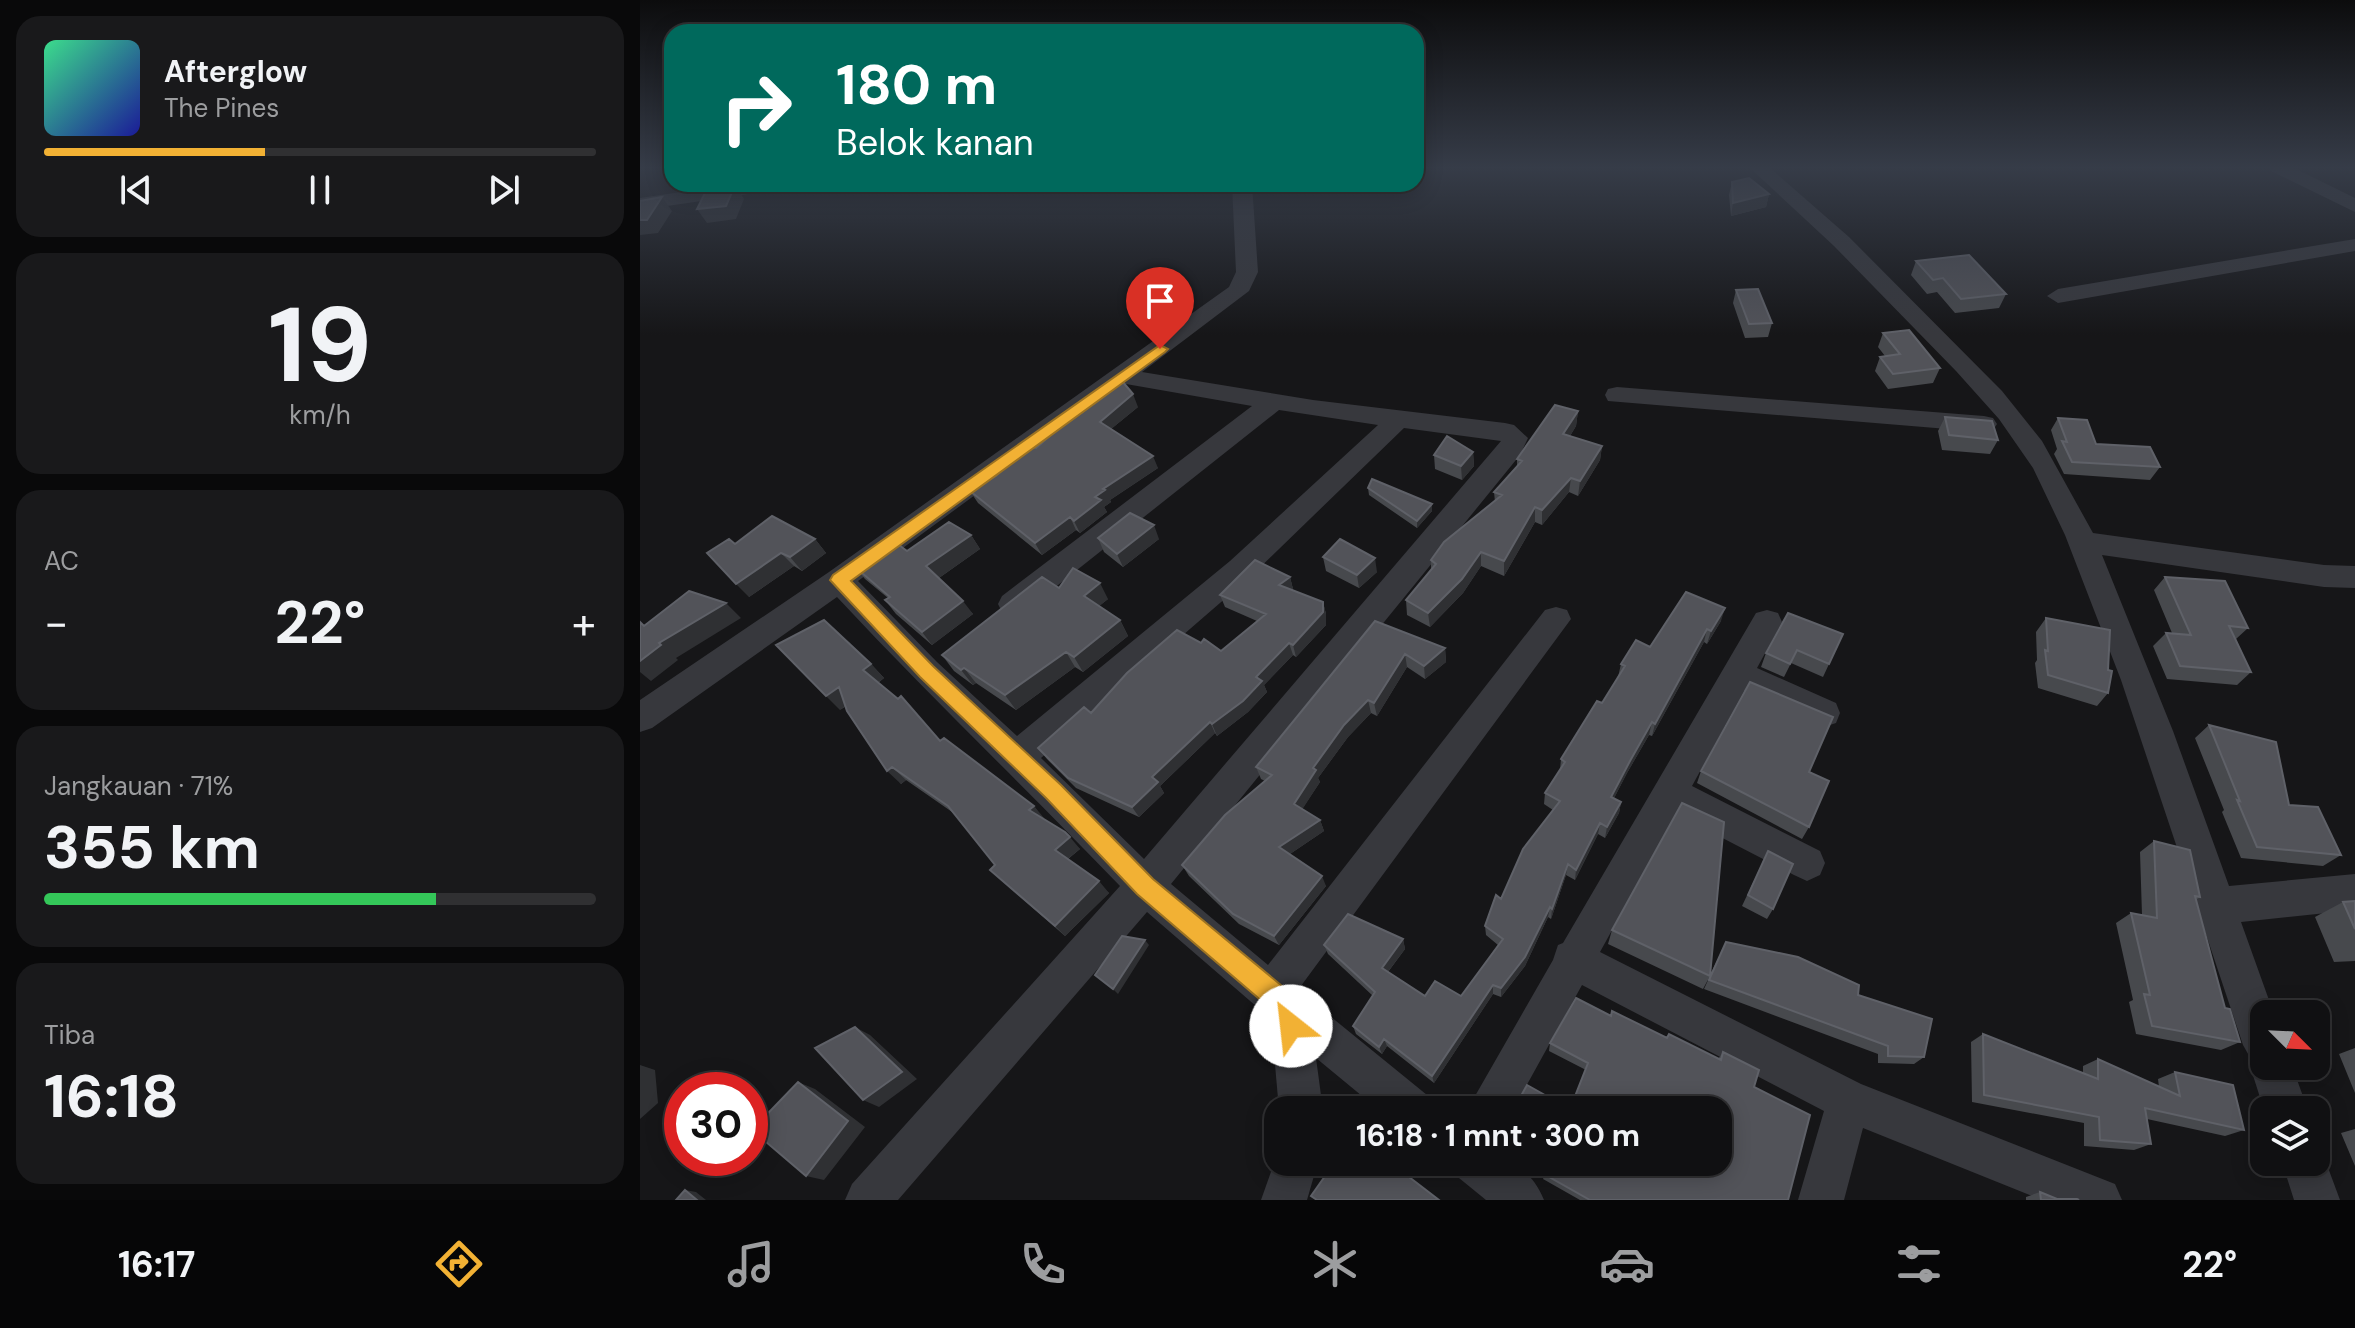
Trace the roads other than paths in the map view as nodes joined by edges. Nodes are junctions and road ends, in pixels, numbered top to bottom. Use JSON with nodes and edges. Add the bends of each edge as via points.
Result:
{"nodes":[{"id":1,"x":1245,"y":223,"type":"edge"},
{"id":2,"x":1823,"y":223,"type":"edge"},
{"id":3,"x":2355,"y":245,"type":"edge"},
{"id":4,"x":2058,"y":296,"type":"dead end"},
{"id":5,"x":1123,"y":376,"type":"junction"},
{"id":6,"x":1617,"y":395,"type":"dead end"},
{"id":7,"x":1272,"y":403,"type":"junction"},
{"id":8,"x":1397,"y":421,"type":"junction"},
{"id":9,"x":2018,"y":426,"type":"junction"},
{"id":10,"x":2083,"y":542,"type":"junction"},
{"id":11,"x":2355,"y":577,"type":"edge"},
{"id":12,"x":839,"y":580,"type":"junction"},
{"id":13,"x":1556,"y":619,"type":"dead end"},
{"id":14,"x":1767,"y":622,"type":"dead end"},
{"id":15,"x":987,"y":625,"type":"edge"},
{"id":16,"x":1737,"y":673,"type":"junction"},
{"id":17,"x":1824,"y":713,"type":"edge"},
{"id":18,"x":640,"y":718,"type":"edge"},
{"id":19,"x":1017,"y":757,"type":"junction"},
{"id":20,"x":1668,"y":792,"type":"junction"},
{"id":21,"x":1807,"y":863,"type":"dead end"},
{"id":22,"x":1145,"y":886,"type":"junction"},
{"id":23,"x":2355,"y":892,"type":"edge"},
{"id":24,"x":2217,"y":906,"type":"junction"},
{"id":25,"x":1572,"y":959,"type":"junction"},
{"id":26,"x":1281,"y":1000,"type":"junction"},
{"id":27,"x":2250,"y":1004,"type":"edge"},
{"id":28,"x":1298,"y":1096,"type":"edge"},
{"id":29,"x":1395,"y":1096,"type":"edge"},
{"id":30,"x":1497,"y":1096,"type":"edge"},
{"id":31,"x":1849,"y":1101,"type":"junction"},
{"id":32,"x":1292,"y":1176,"type":"edge"},
{"id":33,"x":1492,"y":1176,"type":"edge"},
{"id":34,"x":2309,"y":1176,"type":"edge"},
{"id":35,"x":868,"y":1200,"type":"edge"},
{"id":36,"x":1284,"y":1200,"type":"edge"},
{"id":37,"x":1521,"y":1200,"type":"edge"},
{"id":38,"x":1821,"y":1200,"type":"edge"},
{"id":39,"x":2099,"y":1200,"type":"edge"},
{"id":40,"x":2317,"y":1200,"type":"edge"}],
"edges":[{"from":1,"to":5,"type":"street","via":[[1245,280],[1225,302]]},
{"from":2,"to":9,"type":"street"},
{"from":3,"to":4,"type":"street"},
{"from":5,"to":7,"type":"street"},
{"from":5,"to":12,"type":"street"},
{"from":6,"to":9,"type":"street"},
{"from":7,"to":8,"type":"street"},
{"from":7,"to":15,"type":"street"},
{"from":8,"to":19,"type":"street","via":[[1240,569]]},
{"from":8,"to":22,"type":"street","via":[[1505,431],[1515,438]]},
{"from":9,"to":10,"type":"street"},
{"from":10,"to":11,"type":"street"},
{"from":10,"to":24,"type":"street","via":[[2143,693]]},
{"from":12,"to":18,"type":"street"},
{"from":12,"to":19,"type":"street","via":[[938,662]]},
{"from":13,"to":26,"type":"street"},
{"from":14,"to":16,"type":"street"},
{"from":16,"to":17,"type":"street"},
{"from":16,"to":20,"type":"street"},
{"from":19,"to":22,"type":"street"},
{"from":20,"to":21,"type":"street"},
{"from":20,"to":25,"type":"street"},
{"from":22,"to":26,"type":"street"},
{"from":22,"to":35,"type":"street"},
{"from":23,"to":24,"type":"street"},
{"from":24,"to":27,"type":"street"},
{"from":25,"to":30,"type":"street"},
{"from":25,"to":31,"type":"street"},
{"from":26,"to":28,"type":"street"},
{"from":26,"to":29,"type":"street"},
{"from":31,"to":38,"type":"street"},
{"from":31,"to":39,"type":"street"},
{"from":32,"to":36,"type":"street"},
{"from":33,"to":37,"type":"street"},
{"from":34,"to":40,"type":"street"}]}
